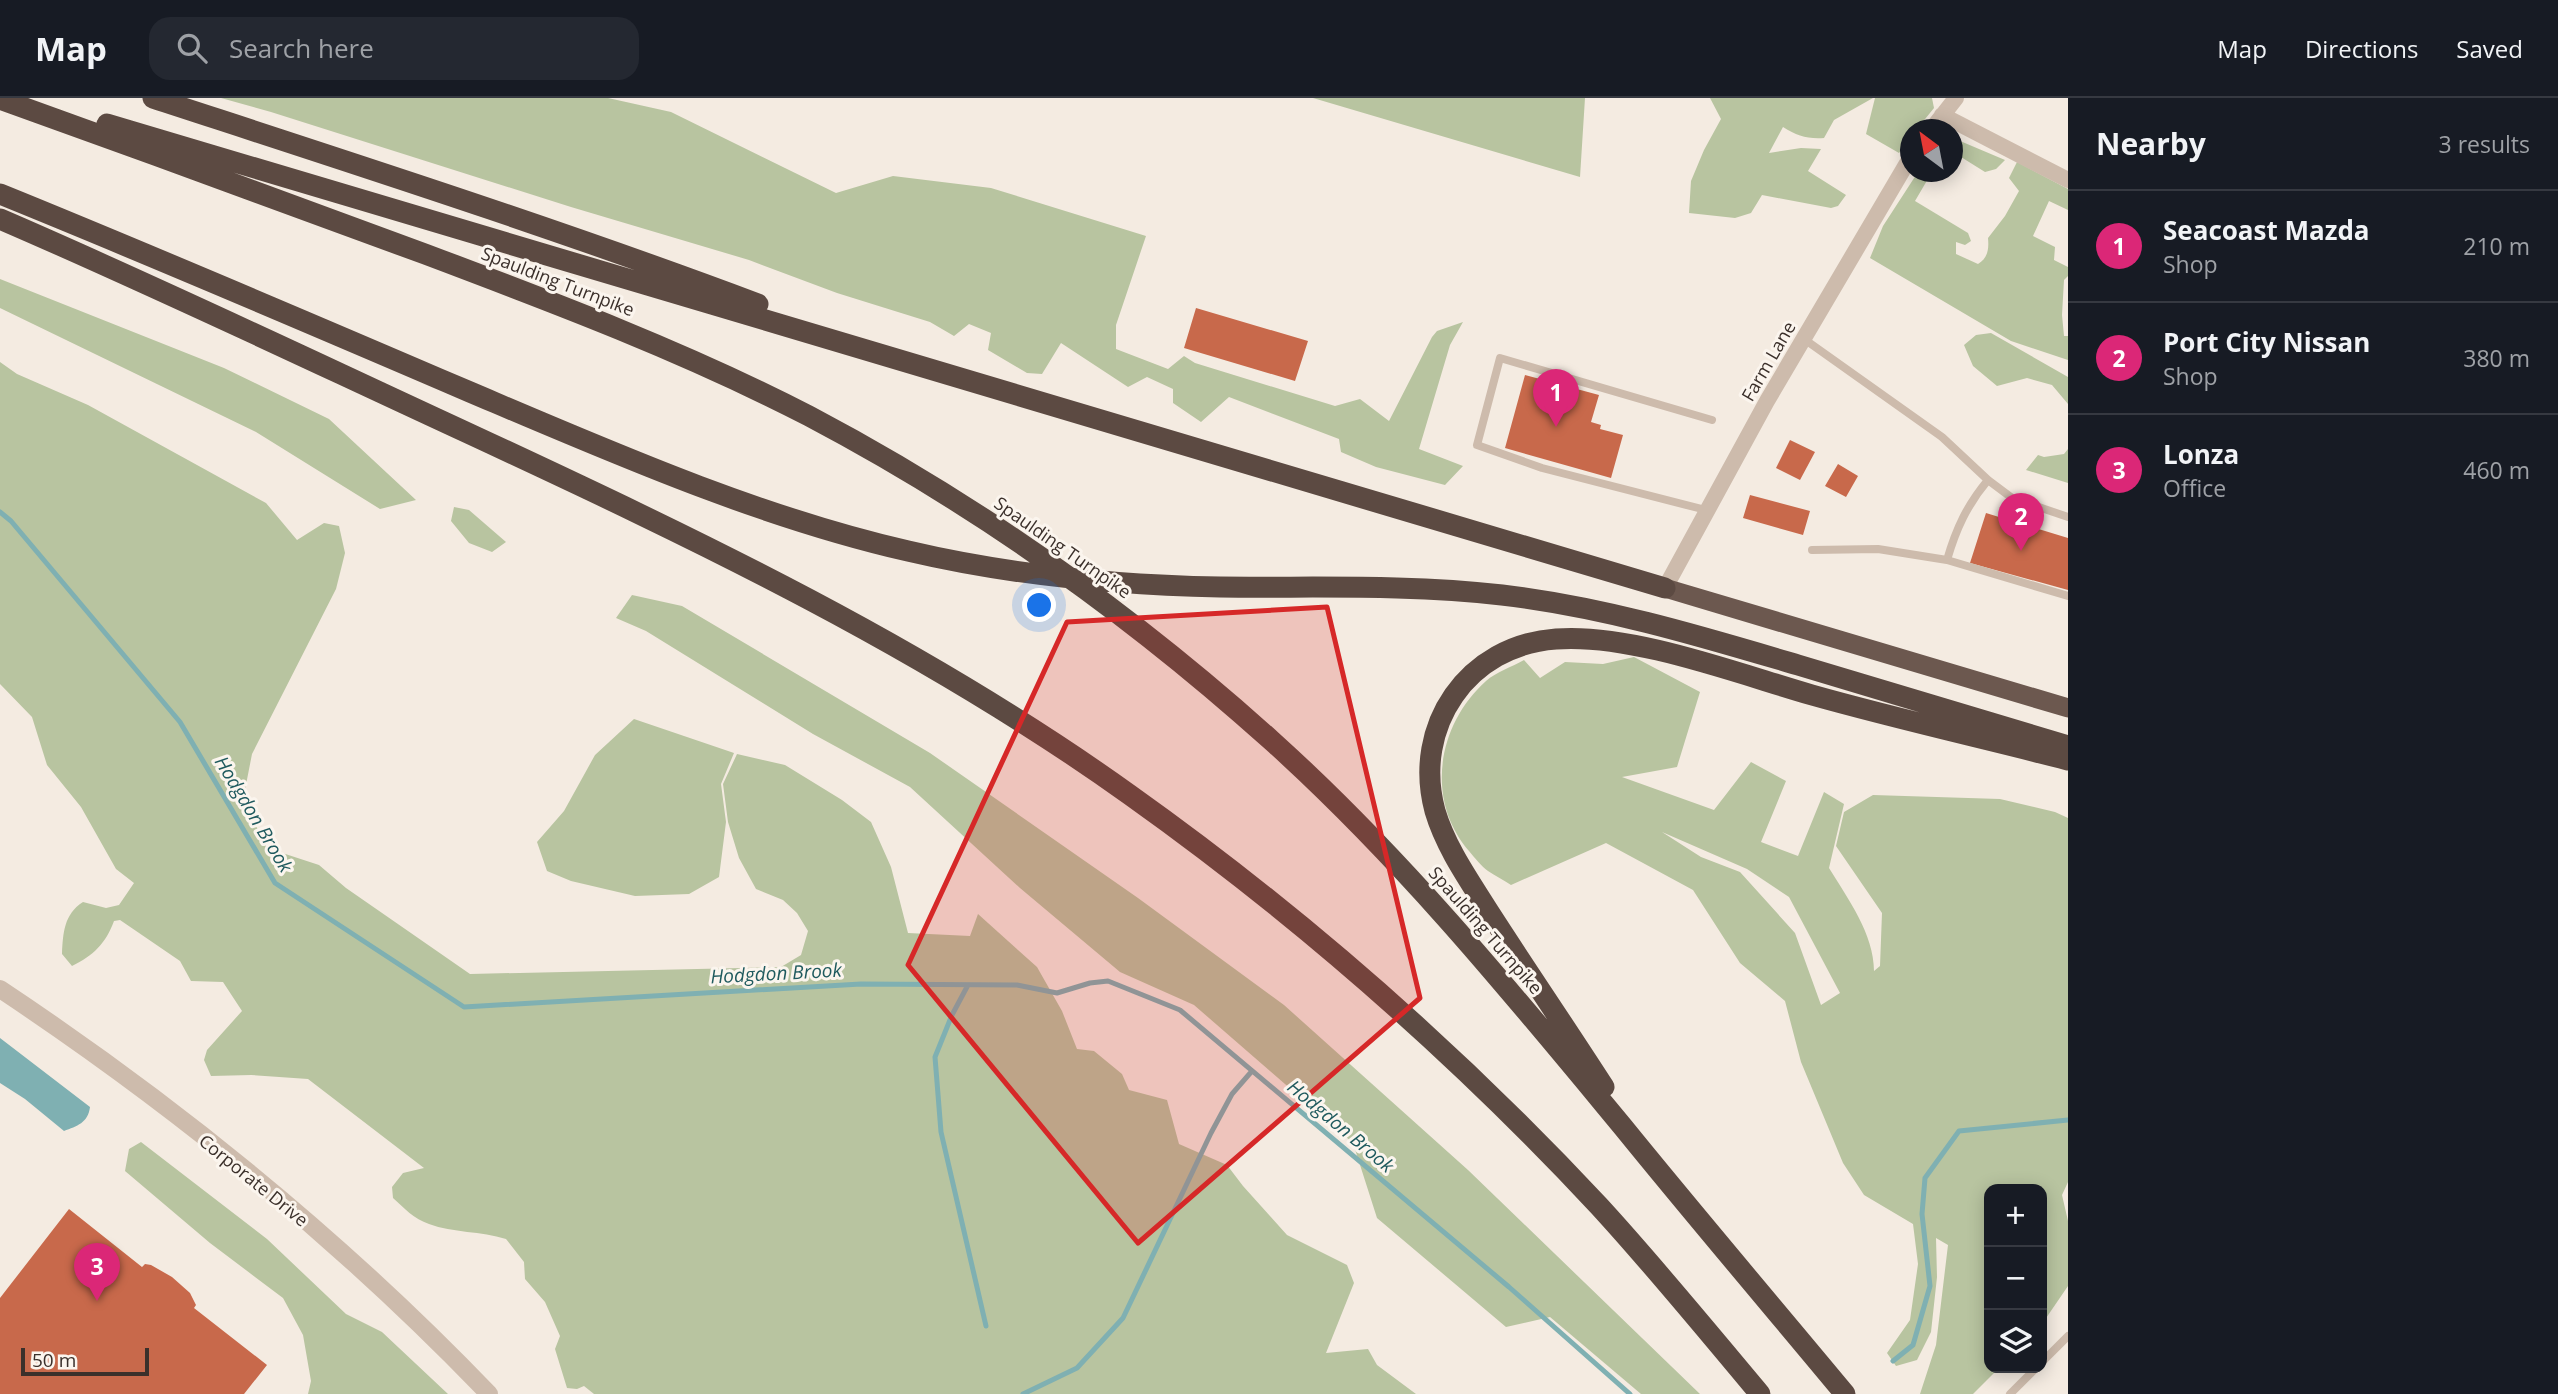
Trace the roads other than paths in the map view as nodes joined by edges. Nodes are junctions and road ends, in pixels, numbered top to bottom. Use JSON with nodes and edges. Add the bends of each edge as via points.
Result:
{"nodes":[{"id":1,"x":16,"y":98,"type":"edge"},
{"id":2,"x":153,"y":98,"type":"edge"},
{"id":3,"x":1956,"y":98,"type":"edge"},
{"id":4,"x":0,"y":99,"type":"edge"},
{"id":5,"x":1942,"y":115,"type":"junction"},
{"id":6,"x":1939,"y":119,"type":"edge"},
{"id":7,"x":1900,"y":175,"type":"edge"},
{"id":8,"x":2068,"y":180,"type":"edge"},
{"id":9,"x":0,"y":194,"type":"edge"},
{"id":10,"x":0,"y":219,"type":"edge"},
{"id":11,"x":1804,"y":339,"type":"junction"},
{"id":12,"x":944,"y":373,"type":"junction"},
{"id":13,"x":1712,"y":420,"type":"dead end"},
{"id":14,"x":1988,"y":480,"type":"junction"},
{"id":15,"x":1706,"y":510,"type":"junction"},
{"id":16,"x":2068,"y":517,"type":"edge"},
{"id":17,"x":1812,"y":550,"type":"dead end"},
{"id":18,"x":1947,"y":560,"type":"junction"},
{"id":19,"x":1665,"y":588,"type":"junction"},
{"id":20,"x":2068,"y":596,"type":"edge"},
{"id":21,"x":2068,"y":708,"type":"edge"},
{"id":22,"x":2068,"y":746,"type":"edge"},
{"id":23,"x":2068,"y":760,"type":"edge"},
{"id":24,"x":0,"y":989,"type":"edge"},
{"id":25,"x":1661,"y":1174,"type":"junction"},
{"id":26,"x":1768,"y":1302,"type":"junction"},
{"id":27,"x":2068,"y":1336,"type":"edge"},
{"id":28,"x":2047,"y":1357,"type":"edge"},
{"id":29,"x":2031,"y":1373,"type":"edge"},
{"id":30,"x":489,"y":1394,"type":"edge"},
{"id":31,"x":1760,"y":1394,"type":"edge"},
{"id":32,"x":1846,"y":1394,"type":"edge"},
{"id":33,"x":1858,"y":1394,"type":"edge"},
{"id":34,"x":2010,"y":1394,"type":"edge"}],
"edges":[{"from":1,"to":12,"type":"highway"},
{"from":2,"to":12,"type":"highway","via":[[635,258]]},
{"from":3,"to":5,"type":"street"},
{"from":4,"to":25,"type":"highway","name":"Spaulding Turnpike","via":[[509,286],[661,347],[809,416],[1026,546],[1128,620],[1226,701],[1364,829],[1490,969]]},
{"from":5,"to":6,"type":"street"},
{"from":5,"to":8,"type":"street"},
{"from":7,"to":11,"type":"street","name":"Farm Lane"},
{"from":9,"to":22,"type":"highway","via":[[629,459],[809,525],[901,550],[1112,582],[1438,590],[1585,607],[1716,641]]},
{"from":10,"to":31,"type":"highway","via":[[708,546],[854,622],[1030,727],[1226,866],[1419,1028],[1600,1208]]},
{"from":11,"to":14,"type":"lane","via":[[1942,437]]},
{"from":11,"to":15,"type":"street","name":"Farm Lane"},
{"from":12,"to":19,"type":"highway"},
{"from":13,"to":15,"type":"lane","via":[[1500,358],[1477,445],[1542,468]]},
{"from":14,"to":16,"type":"lane","via":[[2012,498]]},
{"from":14,"to":18,"type":"lane","via":[[1971,500]]},
{"from":15,"to":19,"type":"street","name":"Farm Lane"},
{"from":17,"to":18,"type":"lane","via":[[1878,549]]},
{"from":18,"to":20,"type":"lane"},
{"from":19,"to":21,"type":"highway"},
{"from":23,"to":25,"type":"highway","via":[[1598,640],[1556,639],[1517,646],[1498,654],[1466,679],[1443,712],[1432,751],[1431,792],[1448,844]]},
{"from":24,"to":30,"type":"street","name":"Corporate Drive","via":[[140,1087],[279,1198],[399,1304]]},
{"from":25,"to":26,"type":"highway","name":"Spaulding Turnpike"},
{"from":26,"to":32,"type":"highway","name":"Spaulding Turnpike"},
{"from":26,"to":33,"type":"highway"},
{"from":27,"to":28,"type":"lane"},
{"from":29,"to":34,"type":"lane"}]}
